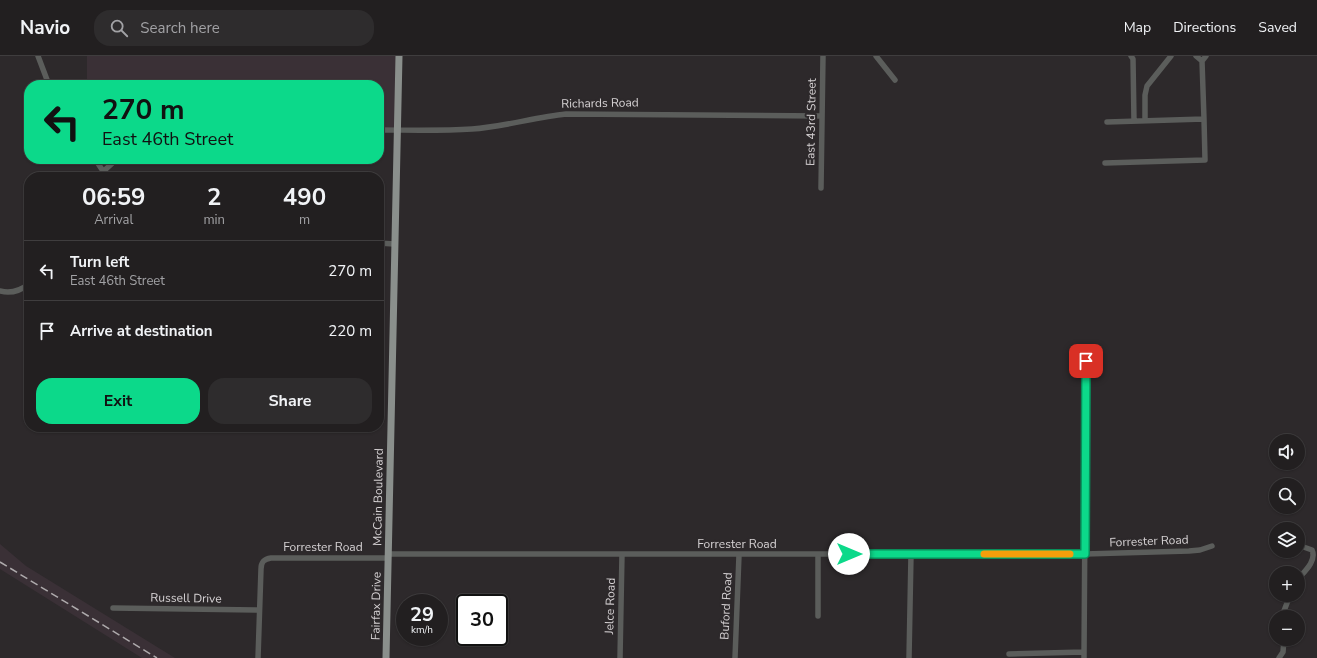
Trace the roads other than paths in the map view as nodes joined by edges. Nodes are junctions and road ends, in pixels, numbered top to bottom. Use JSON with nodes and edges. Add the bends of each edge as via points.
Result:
{"nodes":[{"id":1,"x":38,"y":56,"type":"edge"},
{"id":2,"x":398,"y":56,"type":"edge"},
{"id":3,"x":823,"y":56,"type":"edge"},
{"id":4,"x":876,"y":56,"type":"edge"},
{"id":5,"x":1131,"y":56,"type":"edge"},
{"id":6,"x":1171,"y":56,"type":"edge"},
{"id":7,"x":1196,"y":56,"type":"edge"},
{"id":8,"x":1206,"y":56,"type":"edge"},
{"id":9,"x":1202,"y":61,"type":"junction"},
{"id":10,"x":47,"y":80,"type":"edge"},
{"id":11,"x":895,"y":80,"type":"dead end"},
{"id":12,"x":822,"y":116,"type":"junction"},
{"id":13,"x":1204,"y":119,"type":"junction"},
{"id":14,"x":1134,"y":121,"type":"junction"},
{"id":15,"x":1146,"y":121,"type":"junction"},
{"id":16,"x":1107,"y":122,"type":"dead end"},
{"id":17,"x":384,"y":130,"type":"edge"},
{"id":18,"x":397,"y":130,"type":"junction"},
{"id":19,"x":1104,"y":163,"type":"dead end"},
{"id":20,"x":98,"y":164,"type":"edge"},
{"id":21,"x":111,"y":164,"type":"edge"},
{"id":22,"x":103,"y":171,"type":"joint"},
{"id":23,"x":821,"y":188,"type":"dead end"},
{"id":24,"x":384,"y":243,"type":"edge"},
{"id":25,"x":394,"y":244,"type":"junction"},
{"id":26,"x":24,"y":287,"type":"edge"},
{"id":27,"x":0,"y":291,"type":"edge"},
{"id":28,"x":1086,"y":361,"type":"dead end"},
{"id":29,"x":1212,"y":546,"type":"dead end"},
{"id":30,"x":1305,"y":548,"type":"edge"},
{"id":31,"x":622,"y":554,"type":"junction"},
{"id":32,"x":818,"y":554,"type":"junction"},
{"id":33,"x":1085,"y":554,"type":"junction"},
{"id":34,"x":739,"y":555,"type":"junction"},
{"id":35,"x":911,"y":555,"type":"junction"},
{"id":36,"x":388,"y":556,"type":"junction"},
{"id":37,"x":1305,"y":571,"type":"edge"},
{"id":38,"x":113,"y":608,"type":"dead end"},
{"id":39,"x":259,"y":610,"type":"junction"},
{"id":40,"x":818,"y":616,"type":"dead end"},
{"id":41,"x":1283,"y":646,"type":"edge"},
{"id":42,"x":1084,"y":652,"type":"junction"},
{"id":43,"x":1009,"y":654,"type":"dead end"},
{"id":44,"x":258,"y":658,"type":"edge"},
{"id":45,"x":386,"y":658,"type":"edge"},
{"id":46,"x":620,"y":658,"type":"edge"},
{"id":47,"x":735,"y":658,"type":"edge"},
{"id":48,"x":909,"y":658,"type":"edge"},
{"id":49,"x":1084,"y":658,"type":"edge"},
{"id":50,"x":1279,"y":658,"type":"edge"}],
"edges":[{"from":1,"to":10,"type":"street"},
{"from":2,"to":18,"type":"main road","name":"McCain Boulevard"},
{"from":3,"to":12,"type":"street","name":"East 43rd Street"},
{"from":4,"to":11,"type":"street"},
{"from":5,"to":14,"type":"street"},
{"from":6,"to":15,"type":"street","via":[[1148,86],[1145,95]]},
{"from":7,"to":9,"type":"street"},
{"from":8,"to":9,"type":"street"},
{"from":9,"to":13,"type":"street"},
{"from":12,"to":18,"type":"street","name":"Richards Road","via":[[566,114],[472,129]]},
{"from":12,"to":23,"type":"street","name":"East 43rd Street"},
{"from":13,"to":15,"type":"street"},
{"from":13,"to":19,"type":"street","via":[[1205,160]]},
{"from":14,"to":15,"type":"street"},
{"from":14,"to":16,"type":"street"},
{"from":17,"to":18,"type":"street","name":"Richards Road"},
{"from":18,"to":25,"type":"main road","name":"McCain Boulevard"},
{"from":20,"to":22,"type":"street"},
{"from":21,"to":22,"type":"street"},
{"from":24,"to":25,"type":"street"},
{"from":25,"to":36,"type":"main road","name":"McCain Boulevard"},
{"from":26,"to":27,"type":"street","via":[[15,292]]},
{"from":28,"to":33,"type":"street"},
{"from":29,"to":33,"type":"street","name":"Forrester Road","via":[[1189,551]]},
{"from":30,"to":37,"type":"street","via":[[1312,550],[1314,555]]},
{"from":31,"to":34,"type":"street","name":"Forrester Road"},
{"from":31,"to":36,"type":"street","name":"Forrester Road"},
{"from":31,"to":46,"type":"street","name":"Jelce Road"},
{"from":32,"to":34,"type":"street","name":"Forrester Road"},
{"from":32,"to":35,"type":"street","name":"Forrester Road"},
{"from":32,"to":40,"type":"street"},
{"from":33,"to":35,"type":"street","name":"Forrester Road"},
{"from":33,"to":42,"type":"street"},
{"from":34,"to":47,"type":"street","name":"Buford Road"},
{"from":35,"to":48,"type":"street"},
{"from":36,"to":39,"type":"street","name":"Forrester Road","via":[[264,560],[261,565]]},
{"from":36,"to":45,"type":"main road","name":"Fairfax Drive"},
{"from":38,"to":39,"type":"street","name":"Russell Drive"},
{"from":39,"to":44,"type":"street"},
{"from":41,"to":50,"type":"street"},
{"from":42,"to":43,"type":"street"},
{"from":42,"to":49,"type":"street"}]}
